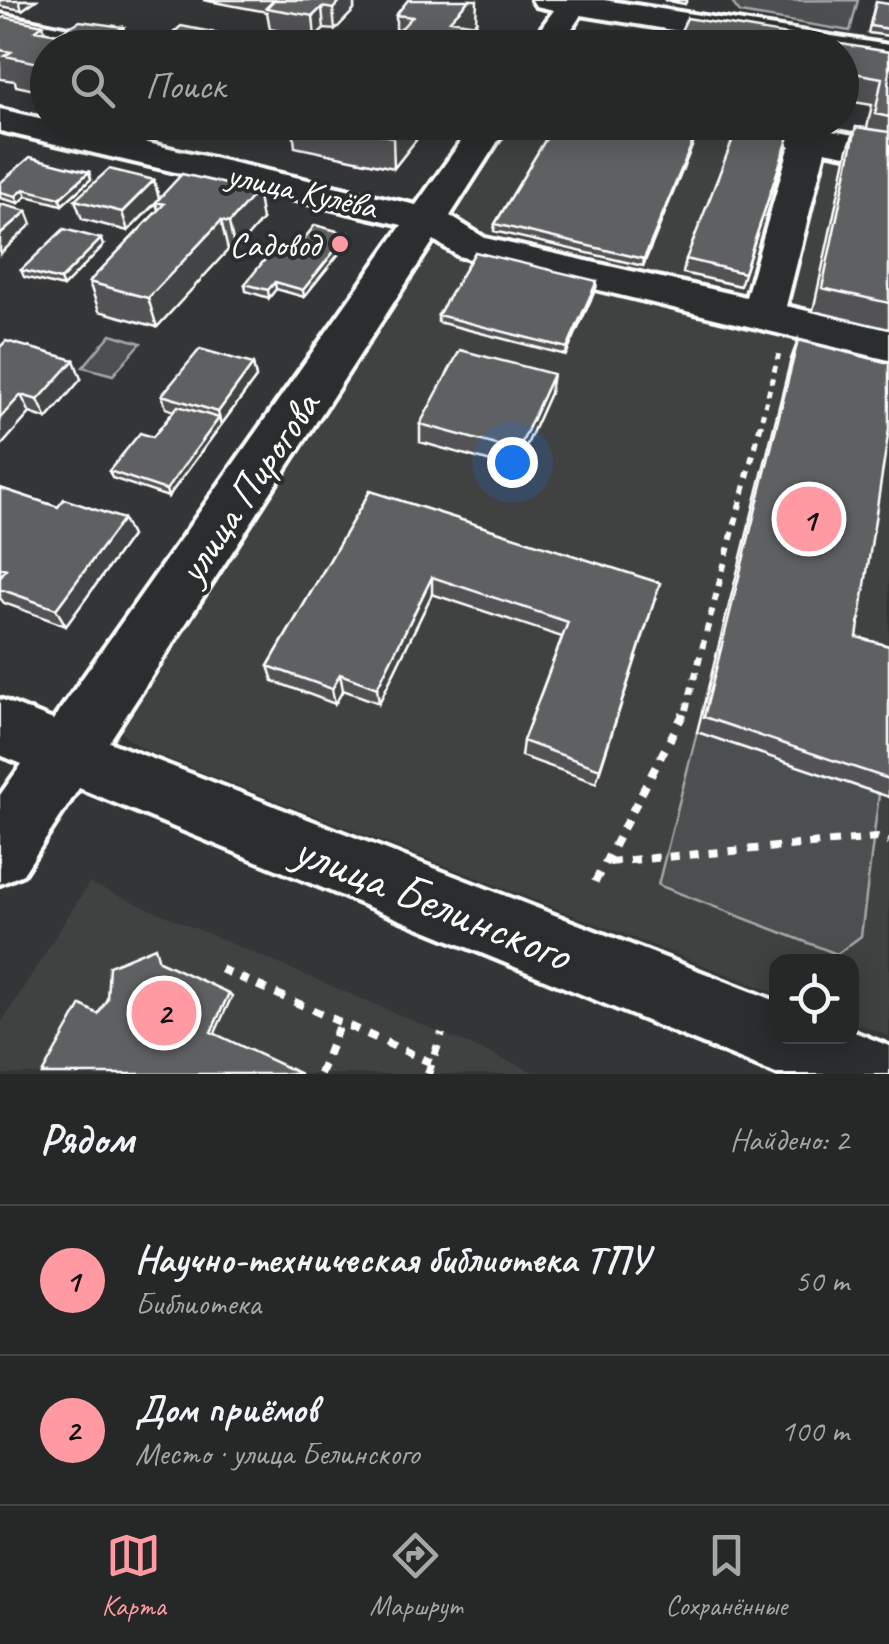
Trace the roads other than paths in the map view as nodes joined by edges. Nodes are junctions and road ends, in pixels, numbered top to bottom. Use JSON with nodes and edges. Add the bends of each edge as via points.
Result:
{"nodes":[{"id":1,"x":565,"y":1,"type":"edge"},
{"id":2,"x":709,"y":12,"type":"edge"},
{"id":3,"x":0,"y":24,"type":"edge"},
{"id":4,"x":30,"y":30,"type":"edge"},
{"id":5,"x":552,"y":30,"type":"edge"},
{"id":6,"x":786,"y":30,"type":"edge"},
{"id":7,"x":859,"y":47,"type":"edge"},
{"id":8,"x":889,"y":54,"type":"edge"},
{"id":9,"x":0,"y":120,"type":"edge"},
{"id":10,"x":30,"y":123,"type":"edge"},
{"id":11,"x":135,"y":140,"type":"edge"},
{"id":12,"x":481,"y":140,"type":"edge"},
{"id":13,"x":810,"y":140,"type":"edge"},
{"id":14,"x":816,"y":140,"type":"edge"},
{"id":15,"x":871,"y":149,"type":"edge"},
{"id":16,"x":428,"y":220,"type":"junction"},
{"id":17,"x":775,"y":318,"type":"junction"},
{"id":18,"x":889,"y":345,"type":"edge"},
{"id":19,"x":0,"y":727,"type":"edge"},
{"id":20,"x":67,"y":753,"type":"junction"},
{"id":21,"x":0,"y":850,"type":"edge"},
{"id":22,"x":866,"y":1074,"type":"edge"}],
"edges":[{"from":1,"to":2,"type":"street"},
{"from":1,"to":5,"type":"street"},
{"from":2,"to":6,"type":"street"},
{"from":3,"to":4,"type":"street"},
{"from":7,"to":8,"type":"street"},
{"from":9,"to":10,"type":"street","name":"улица Кулёва"},
{"from":11,"to":16,"type":"street","name":"улица Кулёва"},
{"from":12,"to":16,"type":"street","name":"улица Пирогова"},
{"from":13,"to":17,"type":"street"},
{"from":14,"to":15,"type":"street"},
{"from":16,"to":17,"type":"street","name":"улица Кулёва","via":[[472,247]]},
{"from":16,"to":20,"type":"street","name":"улица Пирогова"},
{"from":17,"to":18,"type":"street","name":"улица Кулёва"},
{"from":19,"to":20,"type":"street","name":"улица Белинского"},
{"from":20,"to":21,"type":"street","name":"улица Пирогова"},
{"from":20,"to":22,"type":"street","name":"улица Белинского"}]}
